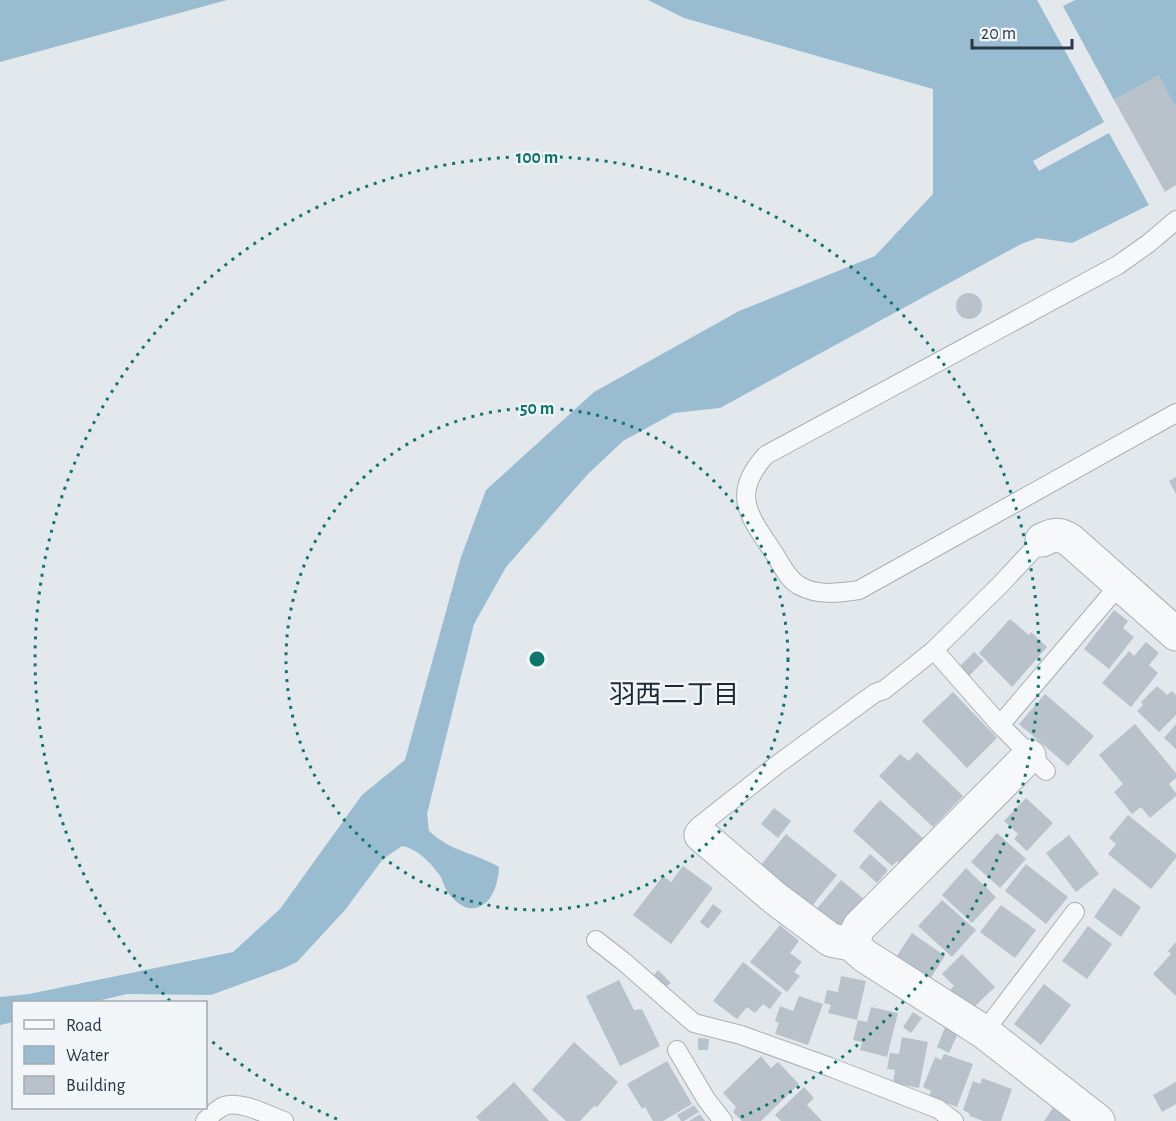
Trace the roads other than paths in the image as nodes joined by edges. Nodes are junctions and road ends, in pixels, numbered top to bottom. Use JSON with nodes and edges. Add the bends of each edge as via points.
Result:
{"nodes":[{"id":1,"x":1176,"y":220,"type":"edge"},
{"id":2,"x":1176,"y":413,"type":"edge"},
{"id":3,"x":1042,"y":540,"type":"joint"},
{"id":4,"x":1120,"y":584,"type":"junction"},
{"id":5,"x":1176,"y":634,"type":"edge"},
{"id":6,"x":933,"y":650,"type":"junction"},
{"id":7,"x":1000,"y":725,"type":"junction"},
{"id":8,"x":1037,"y":763,"type":"joint"},
{"id":9,"x":701,"y":835,"type":"joint"},
{"id":10,"x":1075,"y":912,"type":"dead end"},
{"id":11,"x":596,"y":940,"type":"dead end"},
{"id":12,"x":851,"y":944,"type":"junction"},
{"id":13,"x":984,"y":1032,"type":"junction"},
{"id":14,"x":677,"y":1050,"type":"dead end"},
{"id":15,"x":205,"y":1121,"type":"edge"},
{"id":16,"x":284,"y":1121,"type":"edge"},
{"id":17,"x":723,"y":1121,"type":"edge"},
{"id":18,"x":954,"y":1121,"type":"edge"},
{"id":19,"x":1098,"y":1121,"type":"edge"}],
"edges":[{"from":1,"to":2,"type":"lane","via":[[1118,265],[766,455],[753,468],[746,488],[750,518],[798,585],[837,594],[859,590]]},
{"from":3,"to":4,"type":"street","via":[[1062,535]]},
{"from":3,"to":6,"type":"lane"},
{"from":4,"to":5,"type":"street"},
{"from":4,"to":7,"type":"lane"},
{"from":6,"to":7,"type":"lane"},
{"from":6,"to":9,"type":"lane","via":[[699,826]]},
{"from":7,"to":8,"type":"lane"},
{"from":8,"to":12,"type":"street","via":[[859,927]]},
{"from":9,"to":12,"type":"street","via":[[831,940]]},
{"from":10,"to":13,"type":"lane"},
{"from":11,"to":18,"type":"lane","via":[[694,1023],[741,1035],[830,1067],[938,1110]]},
{"from":12,"to":13,"type":"street"},
{"from":13,"to":19,"type":"street"},
{"from":14,"to":17,"type":"lane"},
{"from":15,"to":16,"type":"lane","via":[[228,1105],[250,1107]]}]}
